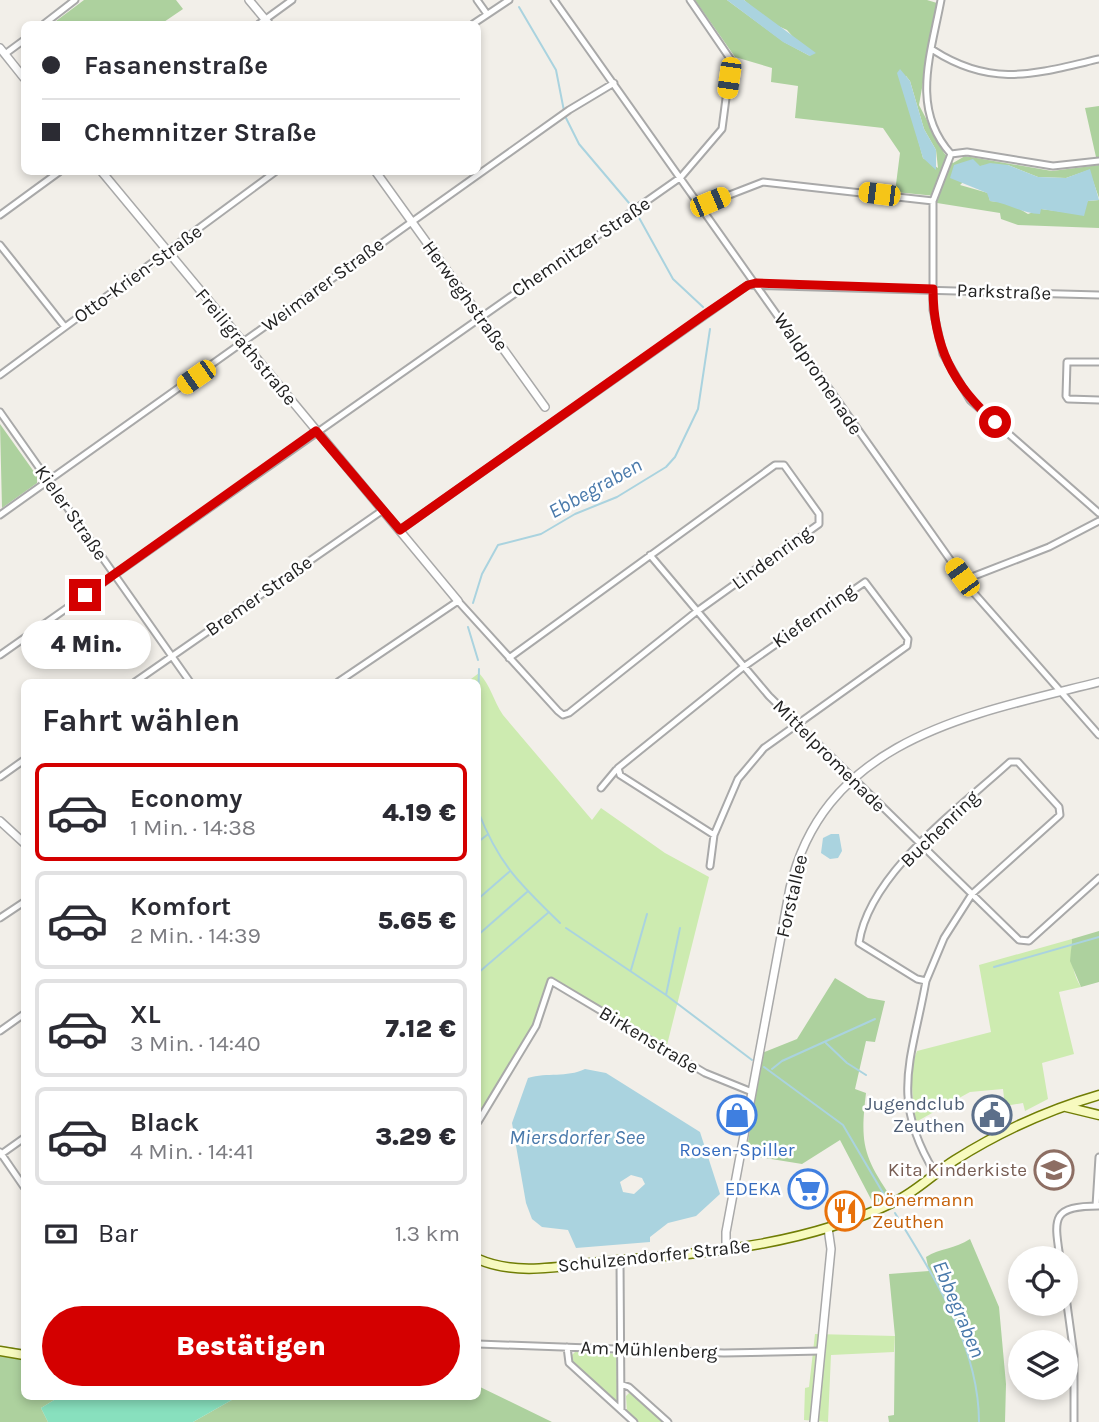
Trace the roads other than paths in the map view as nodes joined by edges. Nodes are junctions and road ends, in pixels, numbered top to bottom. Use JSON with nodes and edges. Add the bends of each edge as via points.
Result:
{"nodes":[{"id":1,"x":75,"y":0,"type":"edge"},
{"id":2,"x":248,"y":0,"type":"edge"},
{"id":3,"x":292,"y":0,"type":"edge"},
{"id":4,"x":477,"y":0,"type":"edge"},
{"id":5,"x":509,"y":0,"type":"edge"},
{"id":6,"x":554,"y":0,"type":"edge"},
{"id":7,"x":690,"y":0,"type":"edge"},
{"id":8,"x":941,"y":0,"type":"edge"},
{"id":9,"x":487,"y":14,"type":"junction"},
{"id":10,"x":48,"y":21,"type":"edge"},
{"id":11,"x":264,"y":21,"type":"edge"},
{"id":12,"x":267,"y":21,"type":"edge"},
{"id":13,"x":477,"y":21,"type":"edge"},
{"id":14,"x":21,"y":42,"type":"edge"},
{"id":15,"x":933,"y":50,"type":"junction"},
{"id":16,"x":2,"y":52,"type":"edge"},
{"id":17,"x":1099,"y":59,"type":"edge"},
{"id":18,"x":21,"y":74,"type":"edge"},
{"id":19,"x":614,"y":83,"type":"junction"},
{"id":20,"x":951,"y":155,"type":"junction"},
{"id":21,"x":1099,"y":161,"type":"edge"},
{"id":22,"x":481,"y":172,"type":"edge"},
{"id":23,"x":55,"y":175,"type":"edge"},
{"id":24,"x":104,"y":175,"type":"edge"},
{"id":25,"x":271,"y":175,"type":"edge"},
{"id":26,"x":378,"y":175,"type":"edge"},
{"id":27,"x":477,"y":175,"type":"edge"},
{"id":28,"x":681,"y":177,"type":"junction"},
{"id":29,"x":933,"y":201,"type":"junction"},
{"id":30,"x":701,"y":206,"type":"junction"},
{"id":31,"x":0,"y":215,"type":"edge"},
{"id":32,"x":412,"y":221,"type":"junction"},
{"id":33,"x":0,"y":245,"type":"edge"},
{"id":34,"x":168,"y":253,"type":"junction"},
{"id":35,"x":756,"y":283,"type":"junction"},
{"id":36,"x":933,"y":289,"type":"junction"},
{"id":37,"x":1099,"y":295,"type":"edge"},
{"id":38,"x":480,"y":316,"type":"junction"},
{"id":39,"x":65,"y":327,"type":"junction"},
{"id":40,"x":244,"y":343,"type":"junction"},
{"id":41,"x":1099,"y":362,"type":"edge"},
{"id":42,"x":0,"y":375,"type":"edge"},
{"id":43,"x":1099,"y":400,"type":"edge"},
{"id":44,"x":545,"y":407,"type":"joint"},
{"id":45,"x":0,"y":412,"type":"edge"},
{"id":46,"x":554,"y":420,"type":"junction"},
{"id":47,"x":316,"y":431,"type":"junction"},
{"id":48,"x":49,"y":481,"type":"junction"},
{"id":49,"x":383,"y":510,"type":"junction"},
{"id":50,"x":1099,"y":513,"type":"edge"},
{"id":51,"x":0,"y":515,"type":"edge"},
{"id":52,"x":1099,"y":521,"type":"edge"},
{"id":53,"x":400,"y":530,"type":"junction"},
{"id":54,"x":650,"y":555,"type":"junction"},
{"id":55,"x":115,"y":574,"type":"junction"},
{"id":56,"x":964,"y":580,"type":"junction"},
{"id":57,"x":458,"y":601,"type":"junction"},
{"id":58,"x":696,"y":612,"type":"junction"},
{"id":59,"x":472,"y":618,"type":"joint"},
{"id":60,"x":0,"y":654,"type":"edge"},
{"id":61,"x":172,"y":657,"type":"junction"},
{"id":62,"x":509,"y":658,"type":"junction"},
{"id":63,"x":742,"y":667,"type":"junction"},
{"id":64,"x":139,"y":679,"type":"edge"},
{"id":65,"x":188,"y":679,"type":"edge"},
{"id":66,"x":342,"y":679,"type":"edge"},
{"id":67,"x":1099,"y":682,"type":"edge"},
{"id":68,"x":1060,"y":692,"type":"junction"},
{"id":69,"x":797,"y":724,"type":"junction"},
{"id":70,"x":1099,"y":735,"type":"edge"},
{"id":71,"x":21,"y":762,"type":"edge"},
{"id":72,"x":616,"y":770,"type":"junction"},
{"id":73,"x":0,"y":776,"type":"edge"},
{"id":74,"x":853,"y":781,"type":"junction"},
{"id":75,"x":600,"y":788,"type":"dead end"},
{"id":76,"x":0,"y":821,"type":"edge"},
{"id":77,"x":714,"y":835,"type":"junction"},
{"id":78,"x":21,"y":841,"type":"edge"},
{"id":79,"x":920,"y":845,"type":"junction"},
{"id":80,"x":710,"y":866,"type":"dead end"},
{"id":81,"x":1099,"y":878,"type":"edge"},
{"id":82,"x":972,"y":894,"type":"junction"},
{"id":83,"x":21,"y":904,"type":"edge"},
{"id":84,"x":0,"y":918,"type":"edge"},
{"id":85,"x":926,"y":981,"type":"junction"},
{"id":86,"x":21,"y":1016,"type":"edge"},
{"id":87,"x":0,"y":1031,"type":"edge"},
{"id":88,"x":752,"y":1092,"type":"junction"},
{"id":89,"x":1099,"y":1095,"type":"edge"},
{"id":90,"x":1066,"y":1107,"type":"junction"},
{"id":91,"x":1099,"y":1115,"type":"edge"},
{"id":92,"x":481,"y":1117,"type":"edge"},
{"id":93,"x":21,"y":1140,"type":"edge"},
{"id":94,"x":0,"y":1154,"type":"edge"},
{"id":95,"x":1099,"y":1157,"type":"edge"},
{"id":96,"x":935,"y":1172,"type":"junction"},
{"id":97,"x":21,"y":1183,"type":"edge"},
{"id":98,"x":1097,"y":1206,"type":"edge"},
{"id":99,"x":828,"y":1227,"type":"junction"},
{"id":100,"x":1058,"y":1246,"type":"edge"},
{"id":101,"x":726,"y":1251,"type":"junction"},
{"id":102,"x":481,"y":1260,"type":"edge"},
{"id":103,"x":620,"y":1260,"type":"junction"},
{"id":104,"x":1069,"y":1316,"type":"edge"},
{"id":105,"x":481,"y":1344,"type":"edge"},
{"id":106,"x":567,"y":1347,"type":"junction"},
{"id":107,"x":622,"y":1349,"type":"junction"},
{"id":108,"x":821,"y":1350,"type":"junction"},
{"id":109,"x":0,"y":1351,"type":"edge"},
{"id":110,"x":21,"y":1354,"type":"edge"},
{"id":111,"x":623,"y":1385,"type":"junction"},
{"id":112,"x":621,"y":1410,"type":"junction"},
{"id":113,"x":634,"y":1422,"type":"edge"},
{"id":114,"x":668,"y":1422,"type":"edge"},
{"id":115,"x":814,"y":1422,"type":"edge"},
{"id":116,"x":1074,"y":1422,"type":"edge"}],
"edges":[{"from":1,"to":10,"type":"street"},
{"from":2,"to":11,"type":"street"},
{"from":3,"to":12,"type":"street"},
{"from":4,"to":9,"type":"street"},
{"from":5,"to":9,"type":"street"},
{"from":6,"to":19,"type":"street","name":"Waldpromenade"},
{"from":7,"to":28,"type":"street","name":"Chemnitzer Straße","via":[[731,60],[722,129]]},
{"from":8,"to":15,"type":"street"},
{"from":9,"to":13,"type":"street"},
{"from":14,"to":16,"type":"street"},
{"from":15,"to":17,"type":"street","via":[[956,65],[991,75]]},
{"from":15,"to":20,"type":"street","via":[[925,104]]},
{"from":16,"to":18,"type":"street"},
{"from":19,"to":22,"type":"street","name":"Weimarer Straße"},
{"from":19,"to":28,"type":"street","name":"Waldpromenade"},
{"from":20,"to":21,"type":"street","via":[[967,152],[1053,166]]},
{"from":20,"to":29,"type":"street"},
{"from":23,"to":31,"type":"street"},
{"from":24,"to":34,"type":"street","name":"Freiligrathstraße"},
{"from":25,"to":34,"type":"street","name":"Otto-Krien-Straße"},
{"from":26,"to":32,"type":"street","name":"Herweghstraße"},
{"from":27,"to":32,"type":"street","name":"Weimarer Straße"},
{"from":28,"to":30,"type":"street","name":"Waldpromenade"},
{"from":28,"to":38,"type":"street","name":"Chemnitzer Straße"},
{"from":29,"to":30,"type":"street","via":[[763,182]]},
{"from":29,"to":36,"type":"street"},
{"from":30,"to":35,"type":"street","name":"Waldpromenade"},
{"from":32,"to":38,"type":"street","name":"Herweghstraße"},
{"from":32,"to":40,"type":"street","name":"Weimarer Straße"},
{"from":33,"to":39,"type":"street"},
{"from":34,"to":39,"type":"street","name":"Otto-Krien-Straße"},
{"from":34,"to":40,"type":"street","name":"Freiligrathstraße"},
{"from":35,"to":36,"type":"street","name":"Parkstraße"},
{"from":35,"to":46,"type":"street"},
{"from":35,"to":56,"type":"street","name":"Waldpromenade"},
{"from":36,"to":37,"type":"street","name":"Parkstraße"},
{"from":36,"to":50,"type":"street","via":[[939,345],[962,390]]},
{"from":38,"to":44,"type":"street","name":"Herweghstraße"},
{"from":38,"to":47,"type":"street","name":"Chemnitzer Straße"},
{"from":39,"to":42,"type":"street","name":"Otto-Krien-Straße"},
{"from":40,"to":47,"type":"street","name":"Freiligrathstraße"},
{"from":40,"to":48,"type":"street","name":"Weimarer Straße"},
{"from":41,"to":43,"type":"street","via":[[1067,362],[1066,396]]},
{"from":44,"to":46,"type":"street","name":"Herweghstraße"},
{"from":45,"to":48,"type":"street","name":"Kieler Straße"},
{"from":46,"to":53,"type":"street"},
{"from":47,"to":49,"type":"street","name":"Freiligrathstraße"},
{"from":47,"to":55,"type":"street","name":"Chemnitzer Straße"},
{"from":48,"to":51,"type":"street","name":"Weimarer Straße"},
{"from":48,"to":55,"type":"street","name":"Kieler Straße"},
{"from":49,"to":53,"type":"street","name":"Freiligrathstraße"},
{"from":49,"to":61,"type":"street","name":"Bremer Straße"},
{"from":52,"to":56,"type":"street","via":[[1049,547]]},
{"from":53,"to":57,"type":"street","name":"Freiligrathstraße"},
{"from":54,"to":58,"type":"street","name":"Mittelpromenade"},
{"from":54,"to":58,"type":"street","name":"Lindenring","via":[[775,466],[784,465],[819,514],[819,524]]},
{"from":54,"to":62,"type":"street","name":"Lindenring"},
{"from":55,"to":60,"type":"street","name":"Chemnitzer Straße"},
{"from":55,"to":61,"type":"street","name":"Kieler Straße"},
{"from":56,"to":68,"type":"street","name":"Waldpromenade"},
{"from":57,"to":59,"type":"street","name":"Freiligrathstraße"},
{"from":57,"to":66,"type":"street"},
{"from":58,"to":62,"type":"street","name":"Lindenring","via":[[563,715]]},
{"from":58,"to":63,"type":"street","name":"Mittelpromenade"},
{"from":59,"to":62,"type":"street","name":"Lindenring"},
{"from":61,"to":64,"type":"street","name":"Bremer Straße"},
{"from":61,"to":65,"type":"street","name":"Kieler Straße"},
{"from":63,"to":69,"type":"street","name":"Mittelpromenade"},
{"from":63,"to":69,"type":"street","name":"Kiefernring","via":[[860,583],[868,583],[908,639],[907,646]]},
{"from":63,"to":72,"type":"street","name":"Kiefernring"},
{"from":67,"to":68,"type":"street","name":"Forstallee"},
{"from":68,"to":70,"type":"street","name":"Waldpromenade"},
{"from":68,"to":74,"type":"street","name":"Forstallee","via":[[931,729],[888,753]]},
{"from":69,"to":74,"type":"street","name":"Mittelpromenade"},
{"from":69,"to":77,"type":"street","name":"Kiefernring","via":[[764,748],[743,771],[726,800]]},
{"from":71,"to":73,"type":"street"},
{"from":72,"to":75,"type":"street","name":"Kiefernring"},
{"from":72,"to":77,"type":"street"},
{"from":74,"to":79,"type":"street","name":"Mittelpromenade"},
{"from":74,"to":88,"type":"street","name":"Forstallee","via":[[817,822],[797,863]]},
{"from":76,"to":78,"type":"street"},
{"from":77,"to":80,"type":"street","name":"Kiefernring"},
{"from":79,"to":82,"type":"street","name":"Mittelpromenade"},
{"from":79,"to":82,"type":"street","name":"Buchenring","via":[[1010,762],[1018,762],[1059,807],[1060,815]]},
{"from":79,"to":85,"type":"street","name":"Buchenring","via":[[877,899],[859,943]]},
{"from":81,"to":82,"type":"street","name":"Mittelpromenade","via":[[1024,942]]},
{"from":82,"to":85,"type":"street","name":"Buchenring","via":[[944,938]]},
{"from":83,"to":84,"type":"street"},
{"from":85,"to":96,"type":"street","via":[[906,1087],[915,1136]]},
{"from":86,"to":87,"type":"street"},
{"from":88,"to":92,"type":"street","name":"Birkenstraße","via":[[705,1073],[550,982],[536,1026]]},
{"from":88,"to":101,"type":"street","name":"Forstallee"},
{"from":89,"to":90,"type":"main road","name":"Schulzendorfer Straße"},
{"from":90,"to":91,"type":"main road"},
{"from":90,"to":96,"type":"main road","name":"Schulzendorfer Straße","via":[[1025,1120]]},
{"from":93,"to":94,"type":"street"},
{"from":94,"to":97,"type":"street"},
{"from":95,"to":98,"type":"street"},
{"from":96,"to":99,"type":"main road","name":"Schulzendorfer Straße","via":[[891,1204]]},
{"from":98,"to":100,"type":"street","via":[[1070,1209],[1057,1218]]},
{"from":99,"to":101,"type":"main road","name":"Schulzendorfer Straße"},
{"from":99,"to":108,"type":"street","via":[[831,1249]]},
{"from":101,"to":103,"type":"main road","name":"Schulzendorfer Straße"},
{"from":102,"to":103,"type":"main road","name":"Schulzendorfer Straße","via":[[516,1268]]},
{"from":103,"to":107,"type":"street"},
{"from":104,"to":116,"type":"street"},
{"from":105,"to":106,"type":"street","name":"Am Mühlenberg"},
{"from":106,"to":107,"type":"street","name":"Am Mühlenberg"},
{"from":106,"to":112,"type":"street","via":[[569,1363]]},
{"from":107,"to":108,"type":"street","name":"Am Mühlenberg"},
{"from":107,"to":111,"type":"street"},
{"from":108,"to":115,"type":"street"},
{"from":109,"to":110,"type":"main road"},
{"from":111,"to":112,"type":"street"},
{"from":111,"to":114,"type":"street"},
{"from":112,"to":113,"type":"street"}]}
